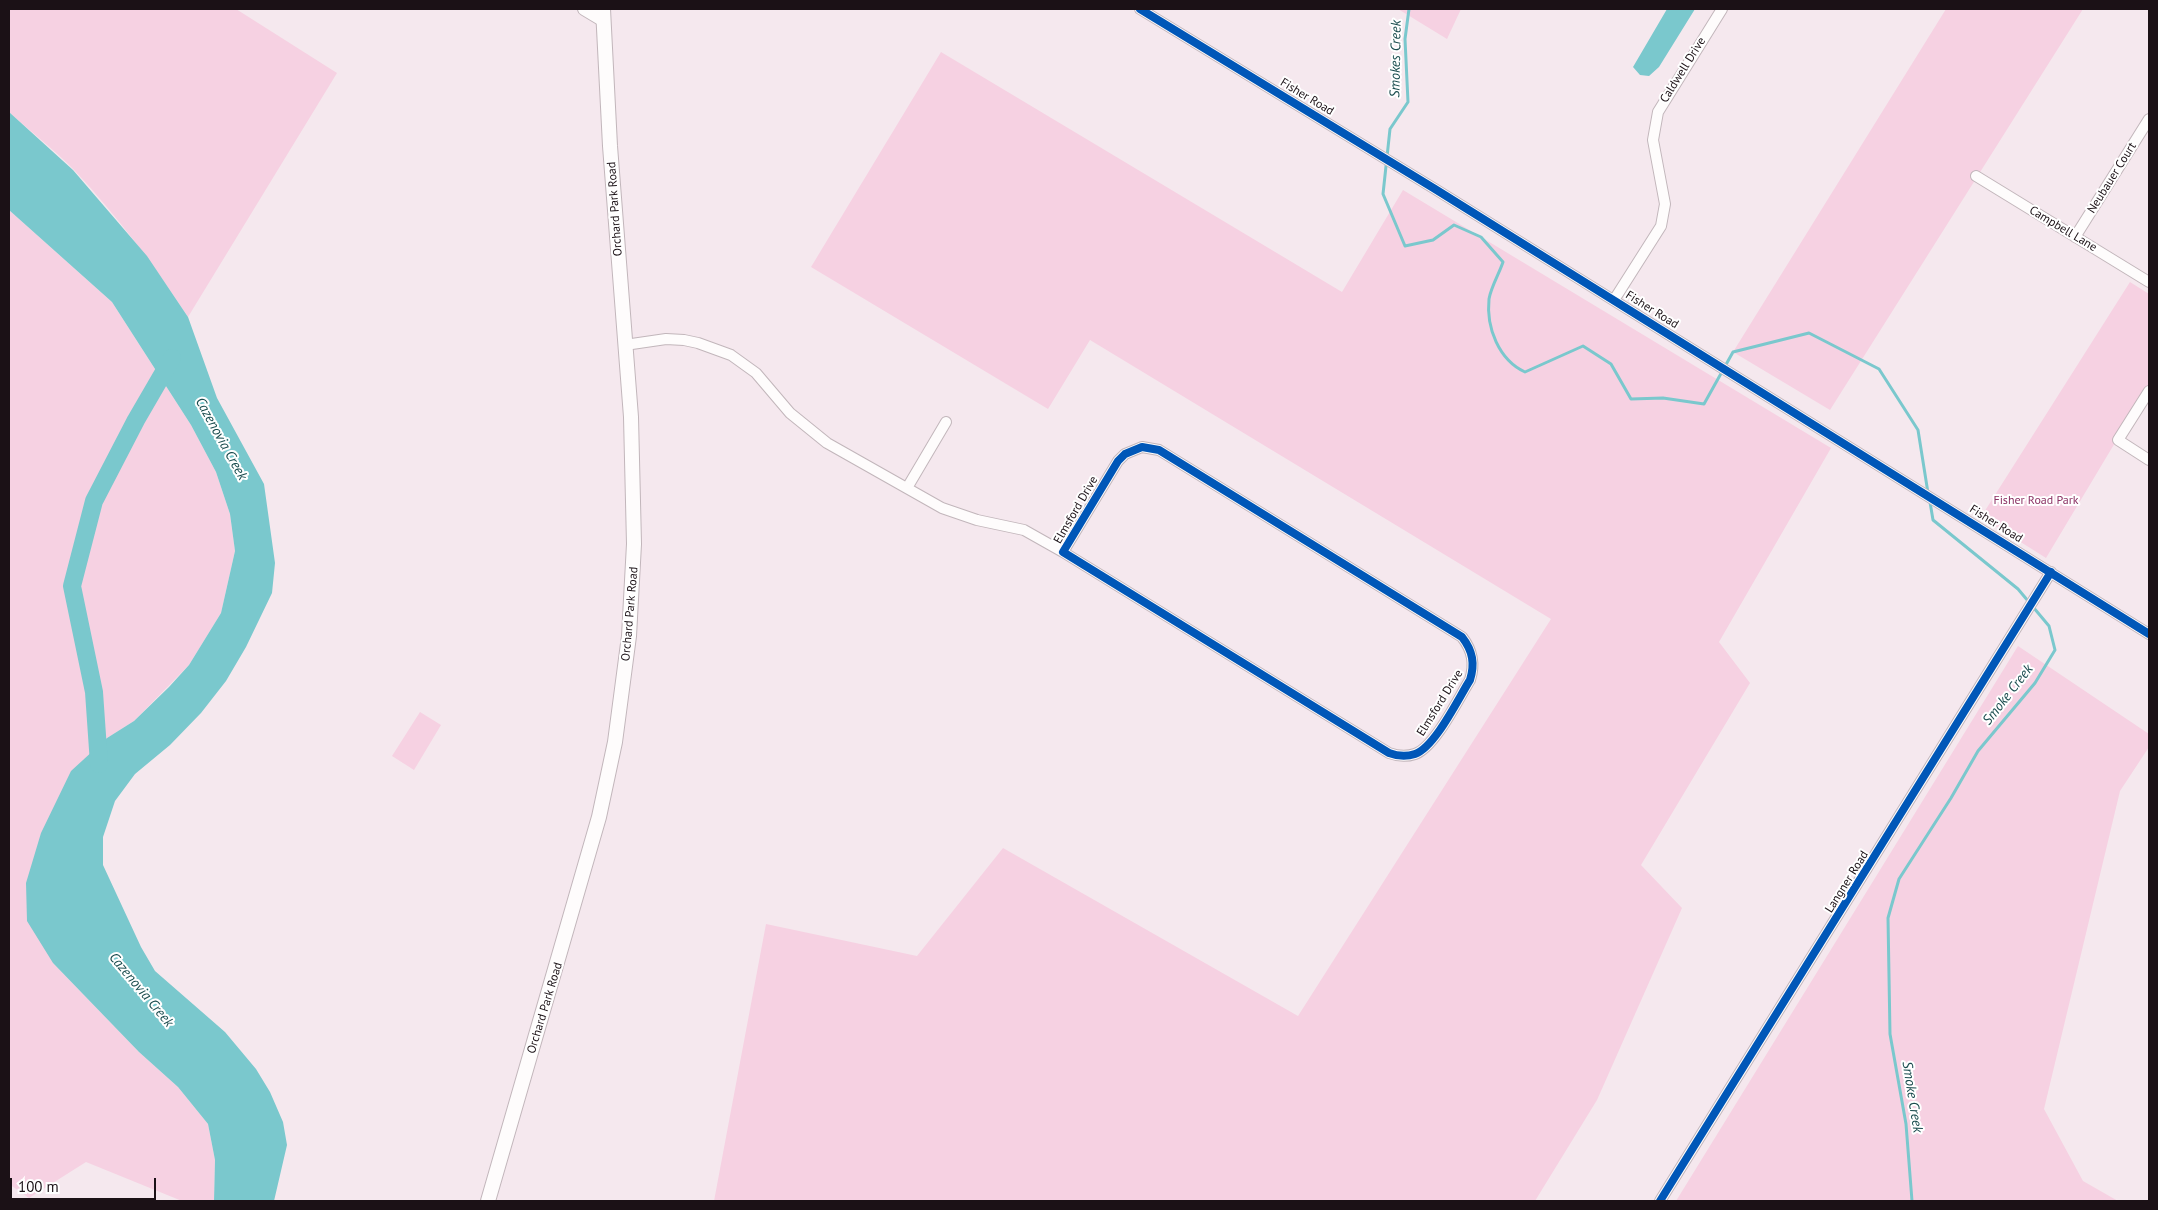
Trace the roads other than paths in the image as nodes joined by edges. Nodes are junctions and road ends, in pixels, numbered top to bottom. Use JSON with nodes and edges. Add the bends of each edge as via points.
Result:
{"nodes":[{"id":1,"x":584,"y":9,"type":"edge"},
{"id":2,"x":1140,"y":9,"type":"edge"},
{"id":3,"x":1722,"y":9,"type":"edge"},
{"id":4,"x":603,"y":15,"type":"edge"},
{"id":5,"x":2149,"y":119,"type":"edge"},
{"id":6,"x":1976,"y":176,"type":"dead end"},
{"id":7,"x":2075,"y":236,"type":"junction"},
{"id":8,"x":2149,"y":282,"type":"edge"},
{"id":9,"x":1614,"y":300,"type":"junction"},
{"id":10,"x":625,"y":345,"type":"junction"},
{"id":11,"x":2149,"y":391,"type":"edge"},
{"id":12,"x":946,"y":422,"type":"dead end"},
{"id":13,"x":2147,"y":459,"type":"edge"},
{"id":14,"x":907,"y":488,"type":"junction"},
{"id":15,"x":1063,"y":552,"type":"junction"},
{"id":16,"x":2052,"y":572,"type":"junction"},
{"id":17,"x":2149,"y":634,"type":"edge"},
{"id":18,"x":488,"y":1201,"type":"edge"},
{"id":19,"x":1660,"y":1201,"type":"edge"}],
"edges":[{"from":1,"to":4,"type":"street"},
{"from":2,"to":9,"type":"street","name":"Fisher Road"},
{"from":3,"to":9,"type":"street","name":"Caldwell Drive","via":[[1658,112],[1653,140],[1665,204],[1661,226]]},
{"from":4,"to":10,"type":"main road","name":"Orchard Park Road"},
{"from":5,"to":7,"type":"street","name":"Neubauer Court"},
{"from":6,"to":7,"type":"street","name":"Campbell Lane"},
{"from":7,"to":8,"type":"street","name":"Campbell Lane"},
{"from":9,"to":16,"type":"street","name":"Fisher Road"},
{"from":10,"to":14,"type":"street","name":"Elmsford Drive","via":[[666,339],[684,340],[731,355],[756,373],[808,429]]},
{"from":10,"to":18,"type":"main road","name":"Orchard Park Road","via":[[631,417],[634,551],[629,636],[616,733],[590,854]]},
{"from":11,"to":13,"type":"street","via":[[2118,440]]},
{"from":12,"to":14,"type":"street"},
{"from":14,"to":15,"type":"street","name":"Elmsford Drive","via":[[957,514],[1024,530]]},
{"from":15,"to":15,"type":"street","name":"Elmsford Drive","via":[[1389,753],[1415,754],[1430,744],[1473,671],[1474,662],[1468,644],[1454,630],[1150,447],[1134,449],[1118,461]]},
{"from":16,"to":17,"type":"street","name":"Fisher Road"},
{"from":16,"to":19,"type":"street","name":"Langner Road"}]}
